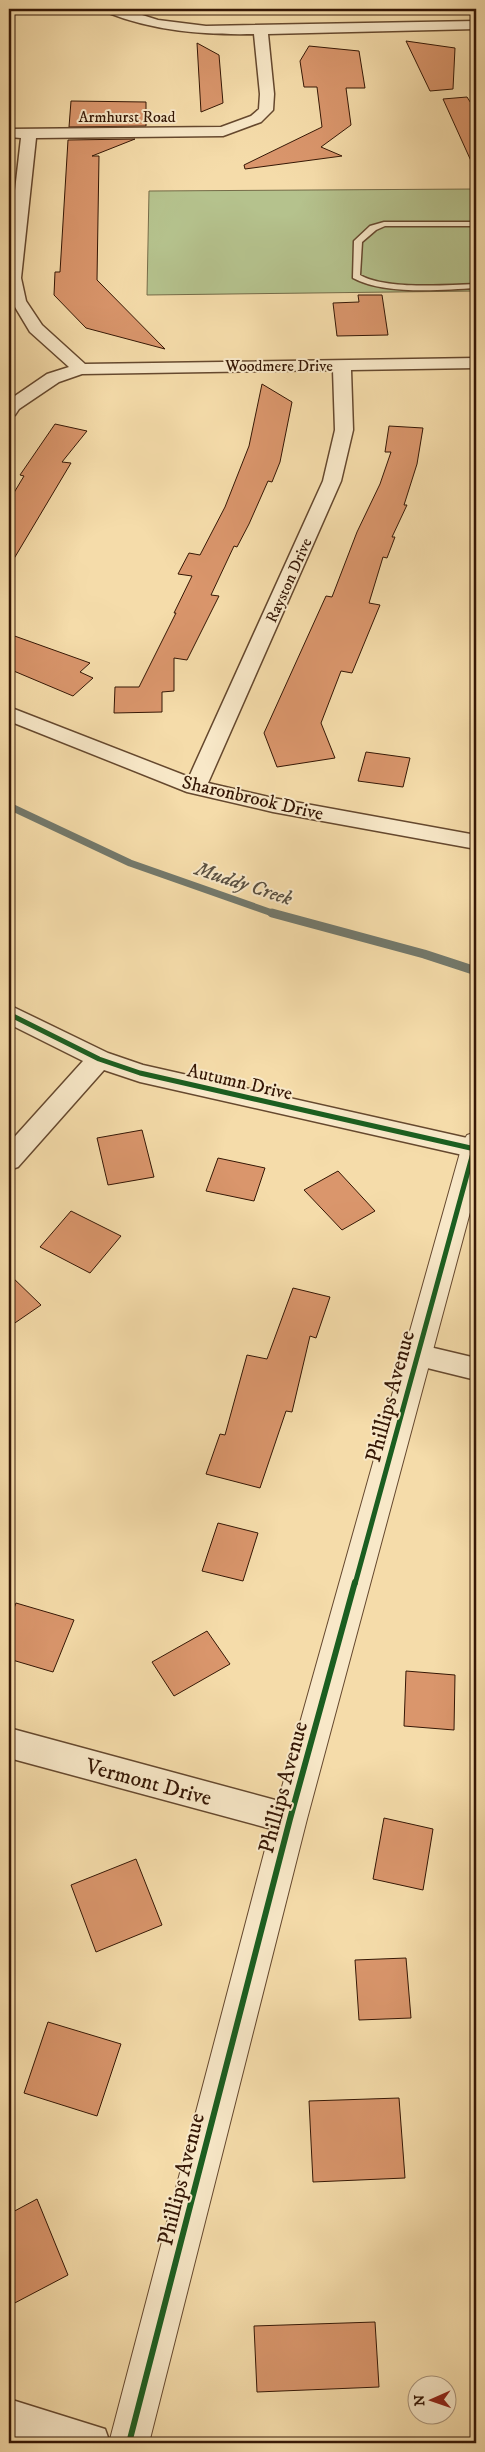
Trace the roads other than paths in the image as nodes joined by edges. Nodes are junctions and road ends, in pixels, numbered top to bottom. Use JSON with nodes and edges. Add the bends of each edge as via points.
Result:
{"nodes":[{"id":1,"x":111,"y":9,"type":"edge"},
{"id":2,"x":476,"y":25,"type":"edge"},
{"id":3,"x":260,"y":29,"type":"junction"},
{"id":4,"x":9,"y":133,"type":"edge"},
{"id":5,"x":29,"y":133,"type":"junction"},
{"id":6,"x":476,"y":224,"type":"edge"},
{"id":7,"x":12,"y":255,"type":"edge"},
{"id":8,"x":476,"y":286,"type":"edge"},
{"id":9,"x":476,"y":363,"type":"edge"},
{"id":10,"x":342,"y":365,"type":"junction"},
{"id":11,"x":81,"y":369,"type":"junction"},
{"id":12,"x":9,"y":411,"type":"edge"},
{"id":13,"x":9,"y":714,"type":"edge"},
{"id":14,"x":195,"y":787,"type":"junction"},
{"id":15,"x":476,"y":842,"type":"edge"},
{"id":16,"x":9,"y":1014,"type":"edge"},
{"id":17,"x":99,"y":1059,"type":"junction"},
{"id":18,"x":475,"y":1145,"type":"edge"},
{"id":19,"x":9,"y":1160,"type":"edge"},
{"id":20,"x":417,"y":1355,"type":"junction"},
{"id":21,"x":476,"y":1369,"type":"edge"},
{"id":22,"x":9,"y":1743,"type":"edge"},
{"id":23,"x":290,"y":1819,"type":"junction"},
{"id":24,"x":9,"y":2418,"type":"edge"},
{"id":25,"x":91,"y":2443,"type":"edge"},
{"id":26,"x":129,"y":2443,"type":"edge"}],
"edges":[{"from":1,"to":3,"type":"street","via":[[133,19],[179,28]]},
{"from":2,"to":3,"type":"street"},
{"from":3,"to":5,"type":"street","name":"Armhurst Road","via":[[267,94],[266,110],[256,119],[223,131],[188,134]]},
{"from":4,"to":5,"type":"street","name":"Armhurst Road"},
{"from":5,"to":7,"type":"street"},
{"from":6,"to":8,"type":"lane","via":[[384,224],[373,228],[358,241],[356,276],[367,283],[391,285]]},
{"from":7,"to":11,"type":"street","via":[[18,301],[36,328]]},
{"from":9,"to":10,"type":"street","name":"Woodmere Drive"},
{"from":10,"to":11,"type":"street","name":"Woodmere Drive"},
{"from":10,"to":14,"type":"street","name":"Rayston Drive","via":[[344,430],[332,481]]},
{"from":11,"to":12,"type":"street","name":"Woodmere Drive","via":[[53,378]]},
{"from":13,"to":14,"type":"street","name":"Sharonbrook Drive"},
{"from":14,"to":15,"type":"street","name":"Sharonbrook Drive","via":[[274,806]]},
{"from":16,"to":17,"type":"street","name":"Autumn Drive"},
{"from":17,"to":18,"type":"street","name":"Autumn Drive","via":[[204,1089]]},
{"from":17,"to":19,"type":"street"},
{"from":18,"to":20,"type":"street","name":"Phillips Avenue"},
{"from":20,"to":21,"type":"street"},
{"from":20,"to":23,"type":"street","name":"Phillips Avenue"},
{"from":22,"to":23,"type":"street","name":"Vermont Drive"},
{"from":23,"to":26,"type":"street","name":"Phillips Avenue"},
{"from":24,"to":25,"type":"street"}]}
